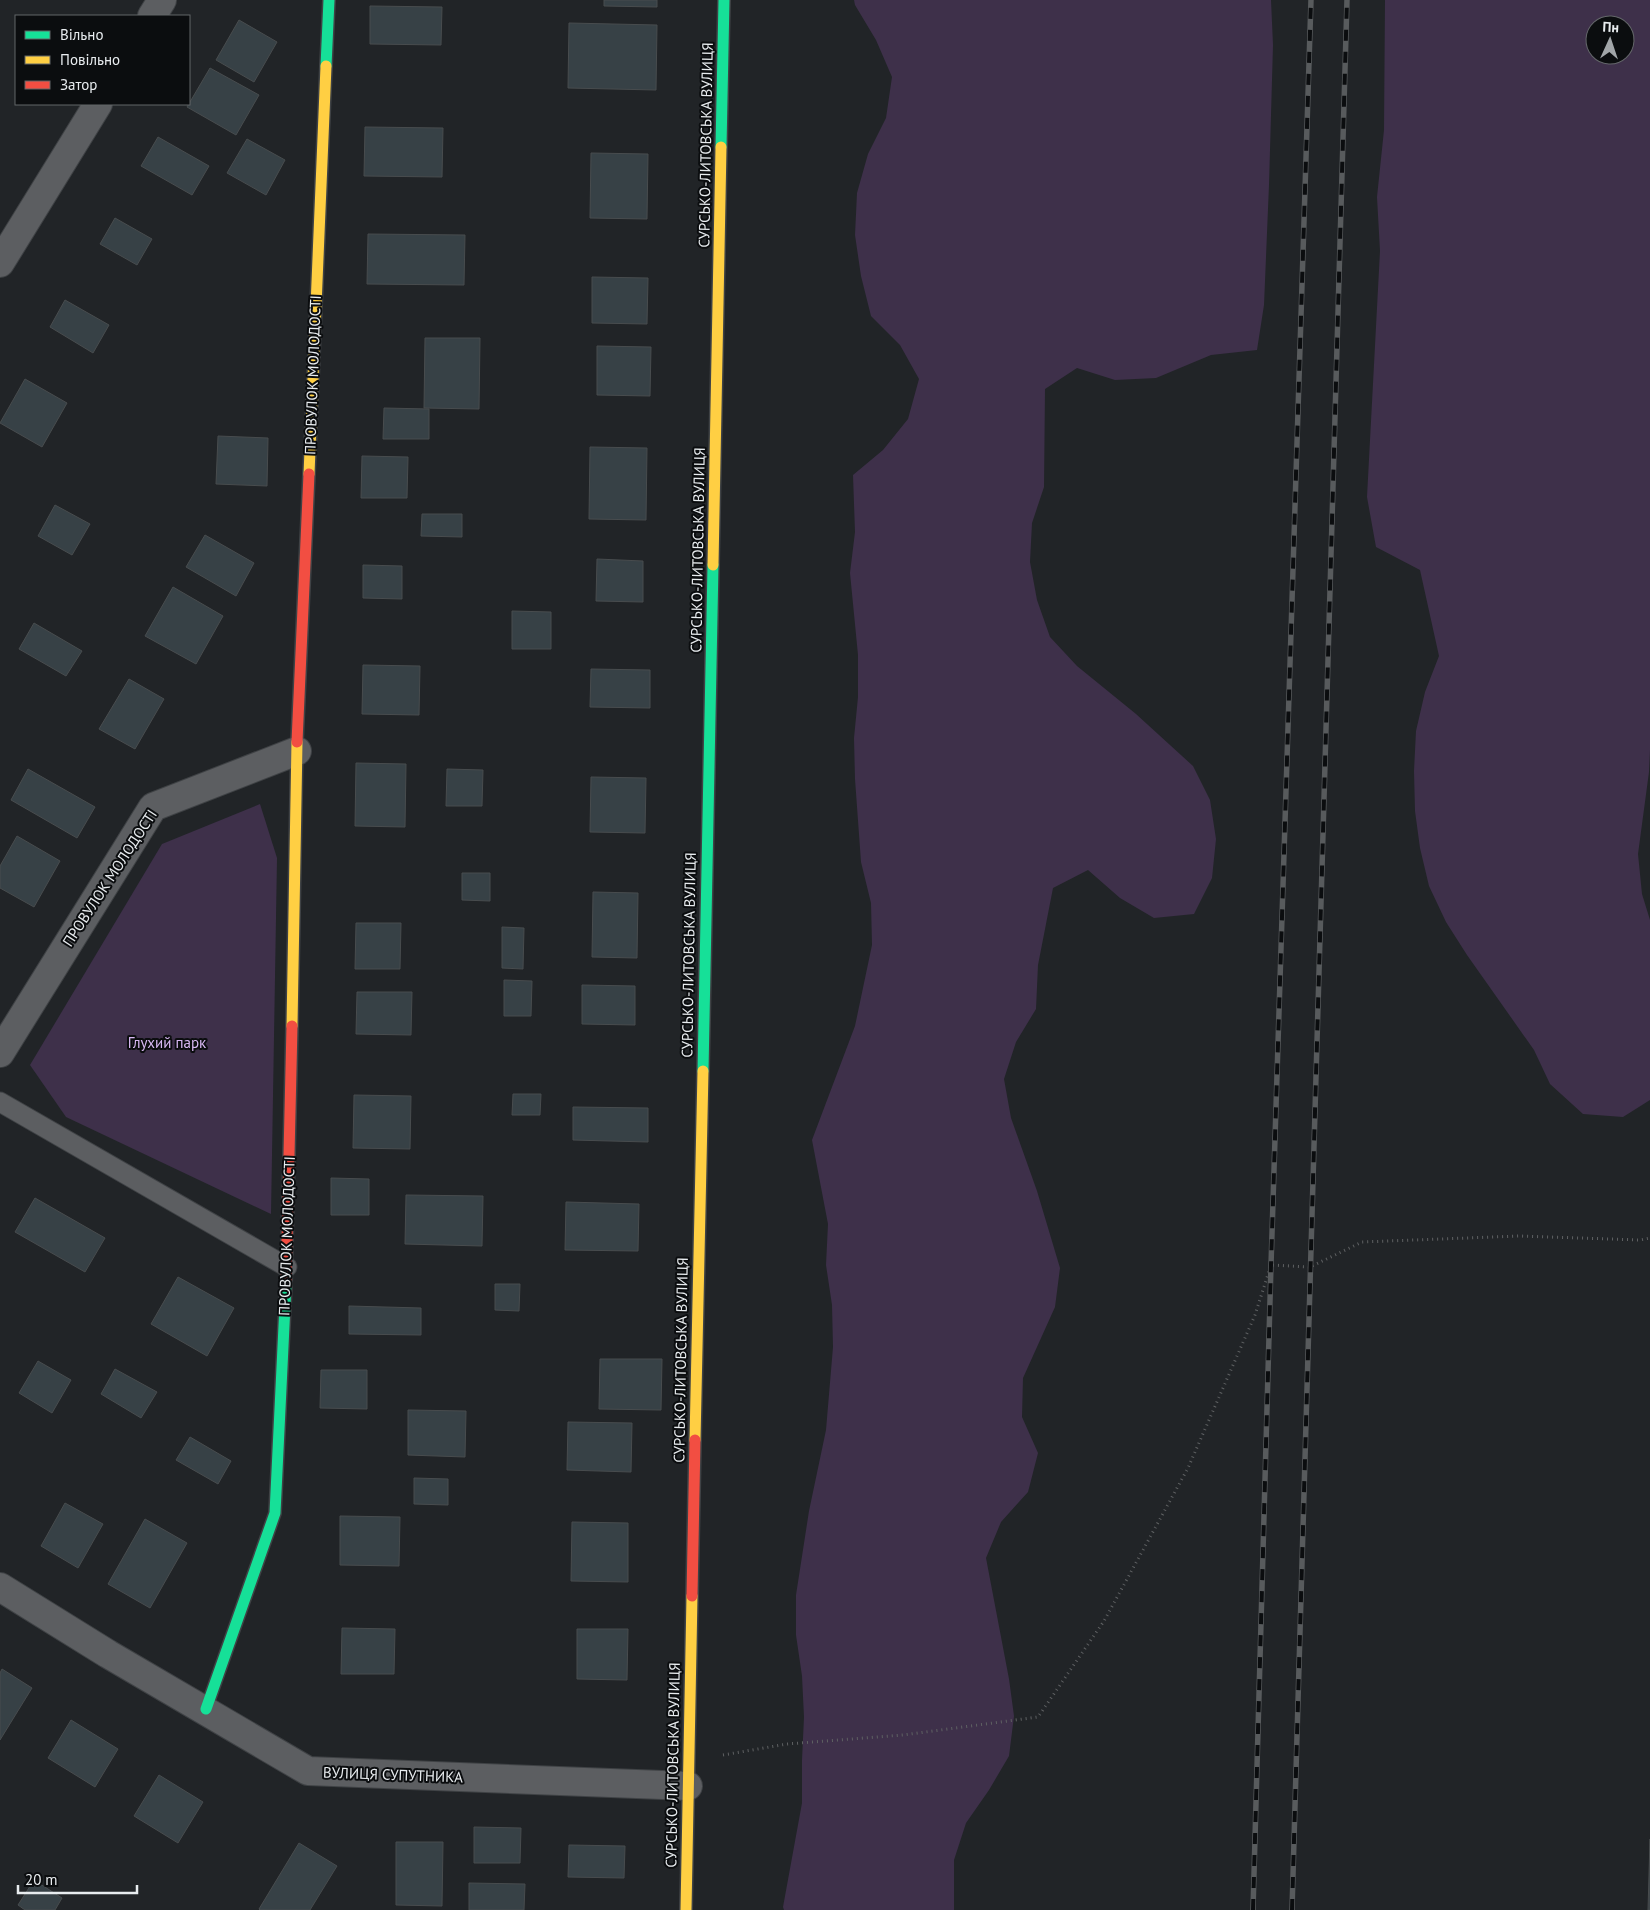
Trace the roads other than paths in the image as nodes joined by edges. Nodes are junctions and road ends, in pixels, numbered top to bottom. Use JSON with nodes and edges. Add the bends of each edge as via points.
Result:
{"nodes":[{"id":1,"x":162,"y":0,"type":"edge"},
{"id":2,"x":329,"y":0,"type":"edge"},
{"id":3,"x":724,"y":0,"type":"edge"},
{"id":4,"x":153,"y":15,"type":"edge"},
{"id":5,"x":97,"y":105,"type":"edge"},
{"id":6,"x":0,"y":263,"type":"edge"},
{"id":7,"x":298,"y":751,"type":"junction"},
{"id":8,"x":0,"y":1053,"type":"edge"},
{"id":9,"x":0,"y":1102,"type":"edge"},
{"id":10,"x":287,"y":1267,"type":"junction"},
{"id":11,"x":0,"y":1587,"type":"edge"},
{"id":12,"x":206,"y":1710,"type":"junction"},
{"id":13,"x":688,"y":1774,"type":"junction"},
{"id":14,"x":686,"y":1910,"type":"edge"}],
"edges":[{"from":1,"to":4,"type":"street"},
{"from":2,"to":7,"type":"street","name":"ПРОВУЛОК МОЛОДОСТІ"},
{"from":3,"to":13,"type":"street","name":"СУРСЬКО-ЛИТОВСЬКА ВУЛИЦЯ"},
{"from":5,"to":6,"type":"street"},
{"from":7,"to":8,"type":"street","name":"ПРОВУЛОК МОЛОДОСТІ","via":[[153,807]]},
{"from":7,"to":10,"type":"street","name":"ПРОВУЛОК МОЛОДОСТІ"},
{"from":9,"to":10,"type":"lane"},
{"from":10,"to":12,"type":"street","name":"ПРОВУЛОК МОЛОДОСТІ","via":[[275,1514]]},
{"from":11,"to":12,"type":"street","name":"ВУЛИЦЯ СУПУТНИКА"},
{"from":12,"to":13,"type":"street","name":"ВУЛИЦЯ СУПУТНИКА","via":[[308,1771]]},
{"from":13,"to":14,"type":"street","name":"СУРСЬКО-ЛИТОВСЬКА ВУЛИЦЯ"}]}
